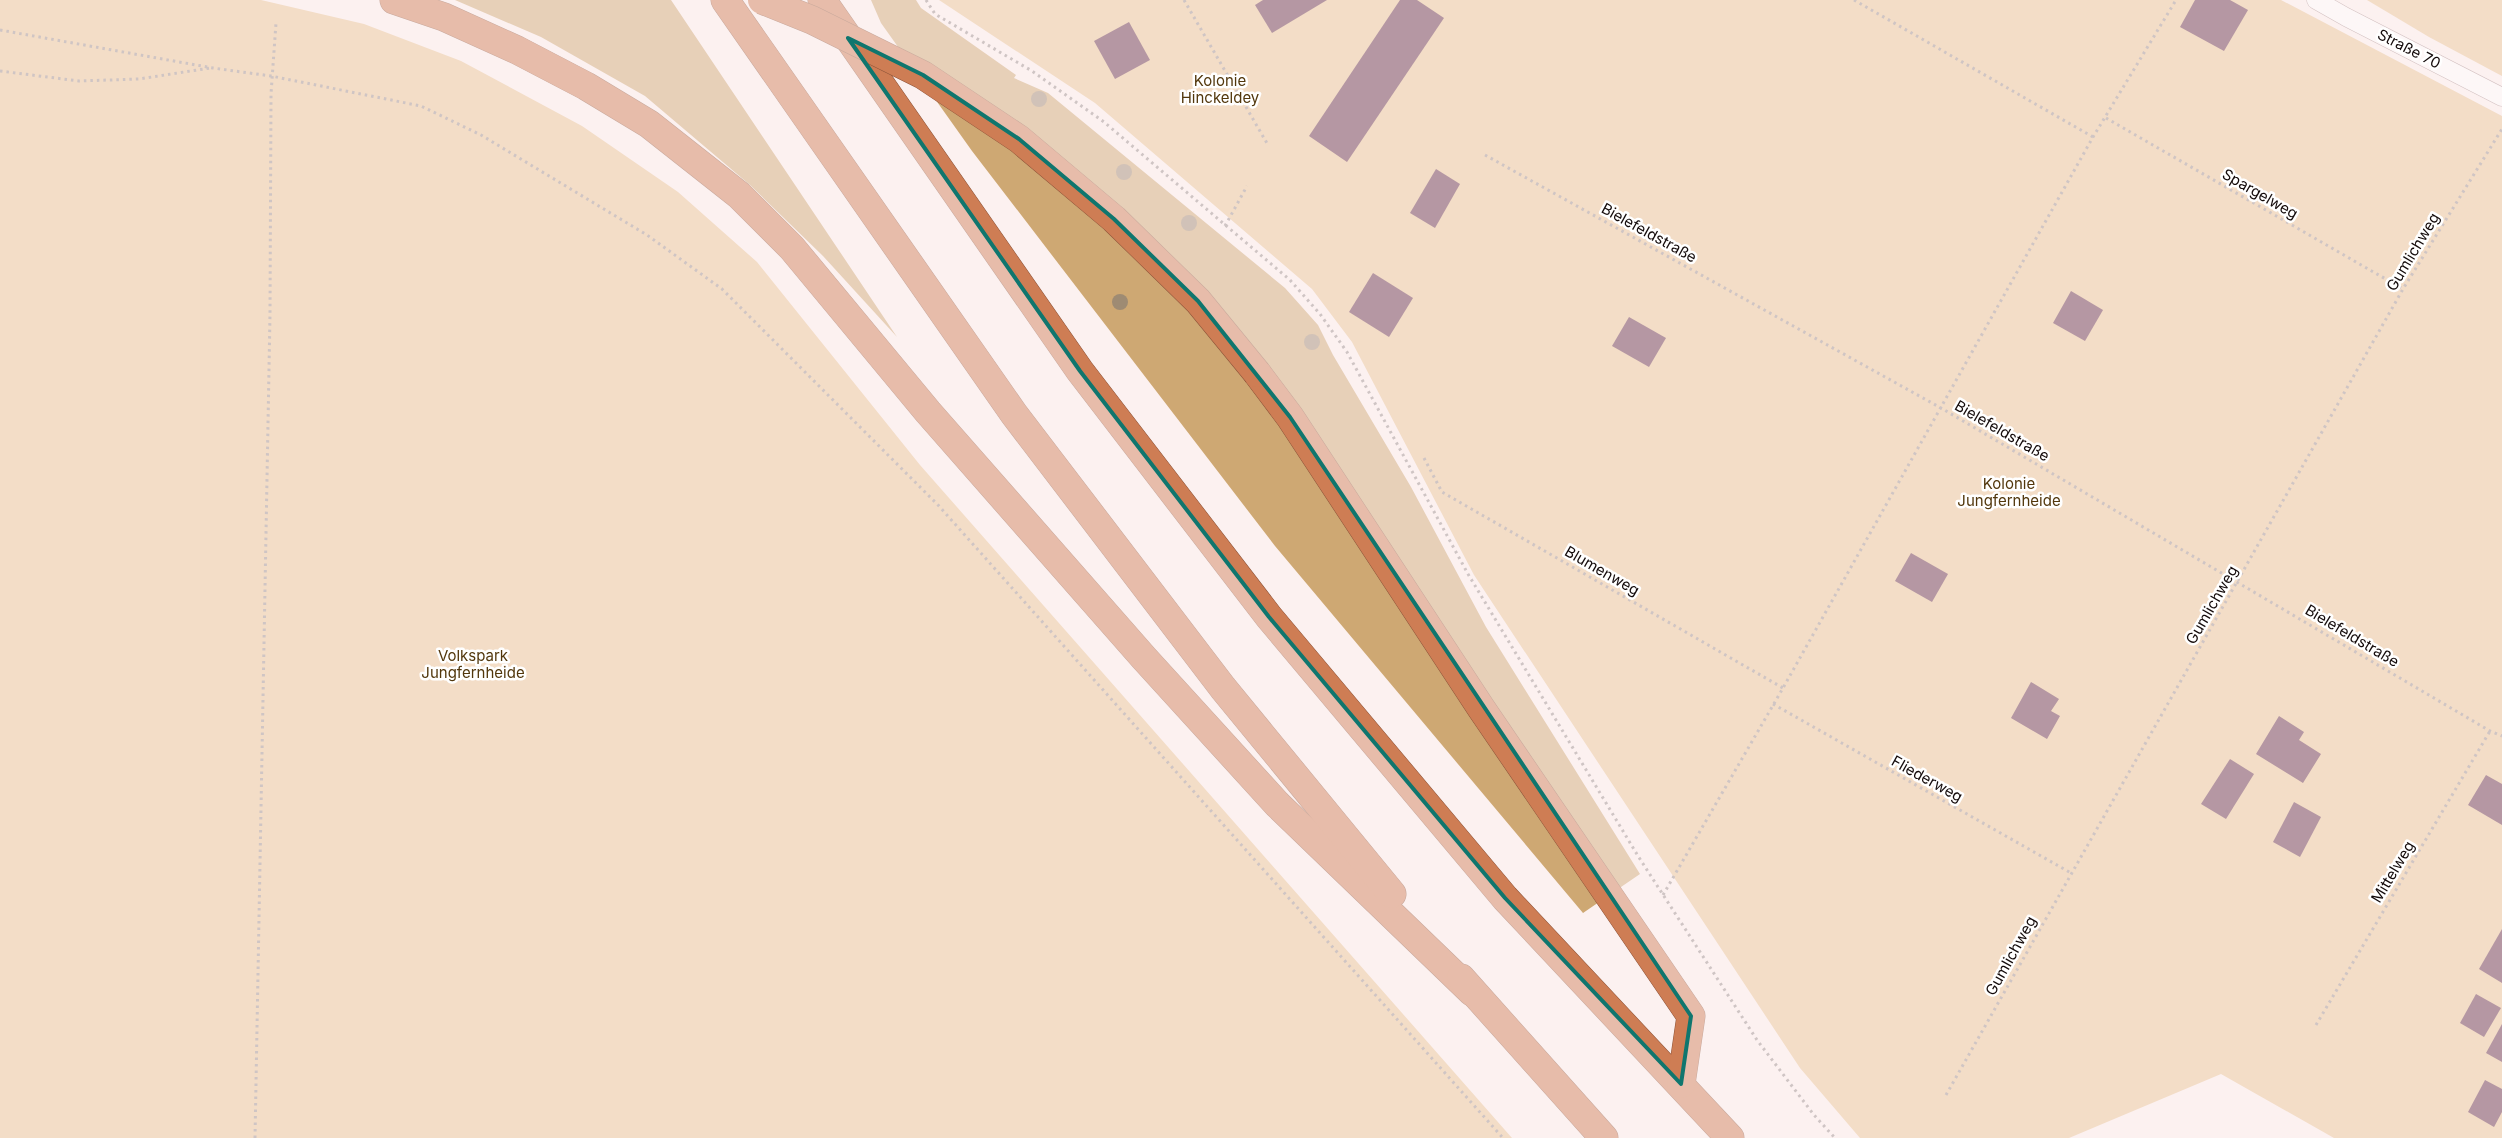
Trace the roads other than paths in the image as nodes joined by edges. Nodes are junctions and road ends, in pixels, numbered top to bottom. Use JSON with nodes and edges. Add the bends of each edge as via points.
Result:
{"nodes":[{"id":1,"x":394,"y":0,"type":"edge"},
{"id":2,"x":725,"y":0,"type":"edge"},
{"id":3,"x":762,"y":0,"type":"edge"},
{"id":4,"x":822,"y":0,"type":"edge"},
{"id":5,"x":2316,"y":0,"type":"edge"},
{"id":6,"x":2502,"y":96,"type":"edge"},
{"id":7,"x":1472,"y":992,"type":"junction"},
{"id":8,"x":1681,"y":1084,"type":"junction"},
{"id":9,"x":1604,"y":1138,"type":"edge"},
{"id":10,"x":1730,"y":1138,"type":"edge"}],
"edges":[{"from":1,"to":7,"type":"highway","via":[[444,17],[586,86],[649,124],[739,196],[792,248],[928,412],[1277,804]]},
{"from":2,"to":7,"type":"highway","via":[[1014,414],[1223,688]]},
{"from":3,"to":8,"type":"highway","bridge":true,"via":[[812,20],[923,75],[1019,139],[1114,219],[1198,301],[1290,418],[1481,708],[1691,1016]]},
{"from":4,"to":8,"type":"highway","via":[[1080,371],[1270,617],[1505,898]]},
{"from":5,"to":6,"type":"lane","name":"Straße 70"},
{"from":7,"to":9,"type":"highway"},
{"from":8,"to":10,"type":"highway"}]}
